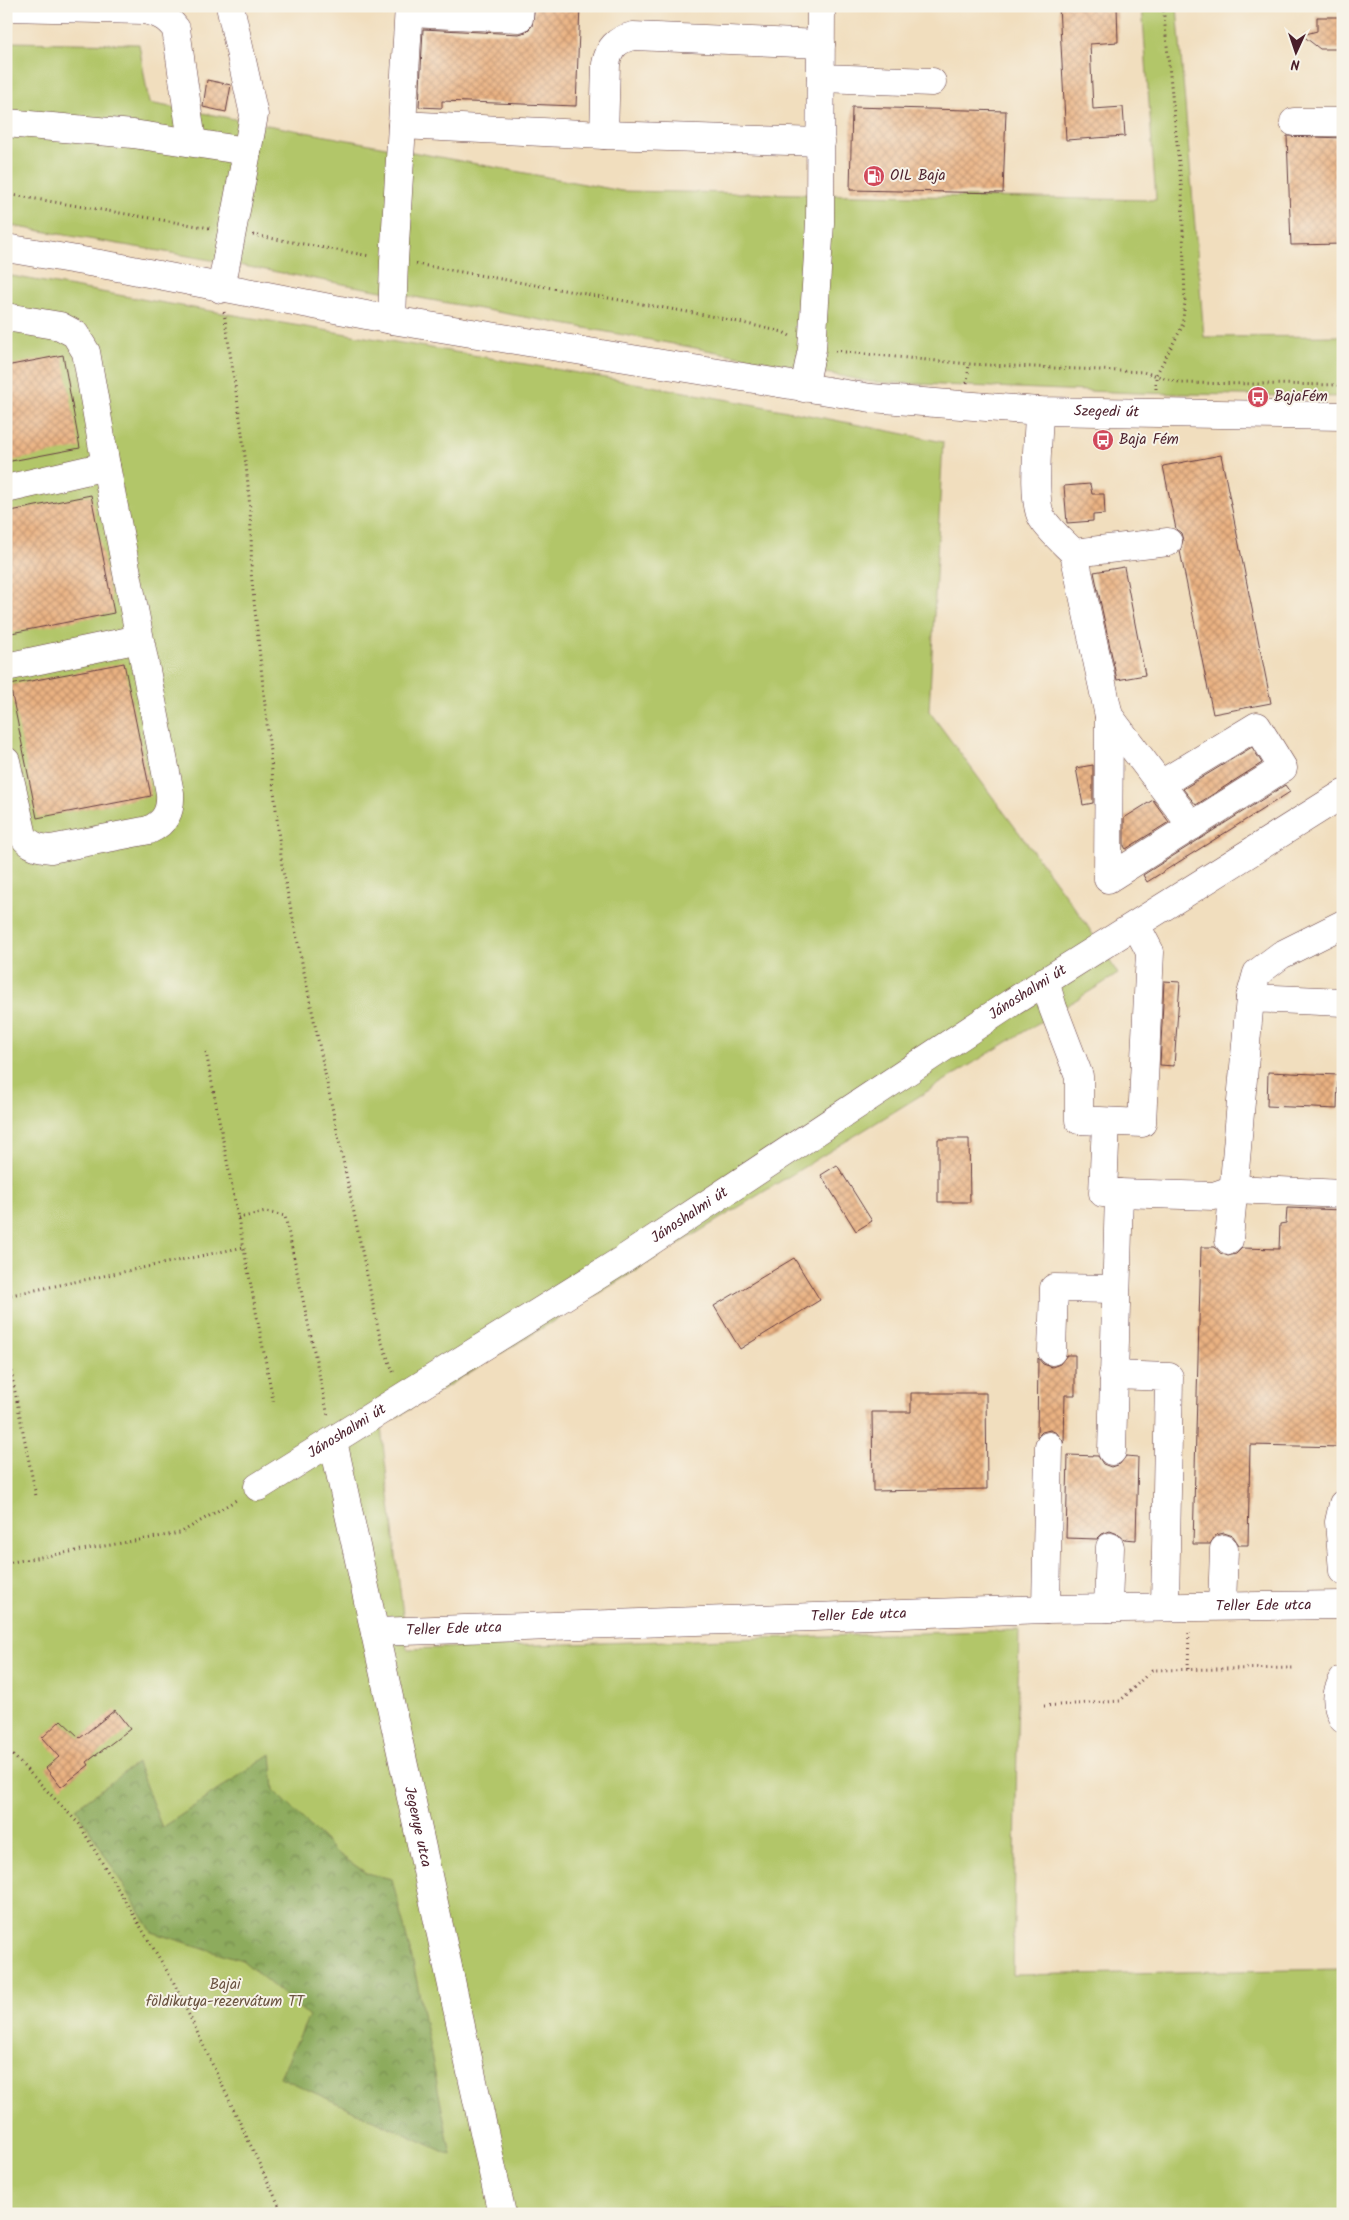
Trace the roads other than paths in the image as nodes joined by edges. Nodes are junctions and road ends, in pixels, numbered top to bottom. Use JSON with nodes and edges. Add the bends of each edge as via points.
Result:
{"nodes":[{"id":1,"x":230,"y":6,"type":"edge"},
{"id":2,"x":520,"y":6,"type":"edge"},
{"id":3,"x":821,"y":6,"type":"edge"},
{"id":4,"x":6,"y":7,"type":"edge"},
{"id":5,"x":108,"y":8,"type":"edge"},
{"id":6,"x":409,"y":10,"type":"edge"},
{"id":7,"x":821,"y":44,"type":"junction"},
{"id":8,"x":821,"y":78,"type":"junction"},
{"id":9,"x":932,"y":82,"type":"dead end"},
{"id":10,"x":1294,"y":122,"type":"dead end"},
{"id":11,"x":1343,"y":122,"type":"edge"},
{"id":12,"x":6,"y":123,"type":"edge"},
{"id":13,"x":402,"y":125,"type":"junction"},
{"id":14,"x":604,"y":135,"type":"junction"},
{"id":15,"x":192,"y":142,"type":"junction"},
{"id":16,"x":821,"y":142,"type":"junction"},
{"id":17,"x":248,"y":151,"type":"junction"},
{"id":18,"x":6,"y":248,"type":"edge"},
{"id":19,"x":221,"y":289,"type":"junction"},
{"id":20,"x":6,"y":317,"type":"edge"},
{"id":21,"x":392,"y":320,"type":"junction"},
{"id":22,"x":804,"y":388,"type":"junction"},
{"id":23,"x":1039,"y":411,"type":"junction"},
{"id":24,"x":1343,"y":416,"type":"edge"},
{"id":25,"x":106,"y":466,"type":"junction"},
{"id":26,"x":6,"y":489,"type":"edge"},
{"id":27,"x":1168,"y":542,"type":"dead end"},
{"id":28,"x":1074,"y":553,"type":"junction"},
{"id":29,"x":139,"y":639,"type":"junction"},
{"id":30,"x":6,"y":667,"type":"edge"},
{"id":31,"x":1109,"y":716,"type":"junction"},
{"id":32,"x":6,"y":761,"type":"edge"},
{"id":33,"x":1161,"y":784,"type":"junction"},
{"id":34,"x":1343,"y":794,"type":"edge"},
{"id":35,"x":1192,"y":826,"type":"junction"},
{"id":36,"x":1136,"y":924,"type":"junction"},
{"id":37,"x":1343,"y":924,"type":"edge"},
{"id":38,"x":1045,"y":981,"type":"junction"},
{"id":39,"x":1250,"y":998,"type":"junction"},
{"id":40,"x":1343,"y":1002,"type":"edge"},
{"id":41,"x":1106,"y":1122,"type":"junction"},
{"id":42,"x":1234,"y":1188,"type":"junction"},
{"id":43,"x":1119,"y":1193,"type":"junction"},
{"id":44,"x":1343,"y":1194,"type":"edge"},
{"id":45,"x":1229,"y":1240,"type":"dead end"},
{"id":46,"x":1116,"y":1289,"type":"junction"},
{"id":47,"x":1052,"y":1351,"type":"dead end"},
{"id":48,"x":1113,"y":1375,"type":"junction"},
{"id":49,"x":341,"y":1436,"type":"junction"},
{"id":50,"x":1049,"y":1446,"type":"dead end"},
{"id":51,"x":1112,"y":1450,"type":"dead end"},
{"id":52,"x":258,"y":1487,"type":"road end"},
{"id":53,"x":1343,"y":1504,"type":"edge"},
{"id":54,"x":1110,"y":1547,"type":"dead end"},
{"id":55,"x":1224,"y":1549,"type":"dead end"},
{"id":56,"x":1343,"y":1571,"type":"edge"},
{"id":57,"x":1343,"y":1605,"type":"edge"},
{"id":58,"x":1222,"y":1606,"type":"junction"},
{"id":59,"x":1177,"y":1607,"type":"junction"},
{"id":60,"x":1108,"y":1608,"type":"junction"},
{"id":61,"x":1046,"y":1609,"type":"junction"},
{"id":62,"x":375,"y":1632,"type":"junction"},
{"id":63,"x":1343,"y":1680,"type":"edge"},
{"id":64,"x":1343,"y":1719,"type":"edge"},
{"id":65,"x":502,"y":2214,"type":"edge"}],
"edges":[{"from":1,"to":17,"type":"street","via":[[254,115]]},
{"from":2,"to":6,"type":"street","via":[[519,18]]},
{"from":3,"to":7,"type":"street"},
{"from":4,"to":5,"type":"street"},
{"from":5,"to":15,"type":"street","via":[[158,13],[176,29]]},
{"from":6,"to":13,"type":"street"},
{"from":7,"to":8,"type":"street"},
{"from":7,"to":14,"type":"street","via":[[633,36],[622,39],[608,54],[606,64]]},
{"from":8,"to":9,"type":"street"},
{"from":8,"to":16,"type":"street"},
{"from":10,"to":11,"type":"street"},
{"from":12,"to":15,"type":"street"},
{"from":13,"to":14,"type":"street"},
{"from":13,"to":21,"type":"street"},
{"from":14,"to":16,"type":"street"},
{"from":15,"to":17,"type":"street"},
{"from":16,"to":22,"type":"street","via":[[820,224],[812,348]]},
{"from":17,"to":19,"type":"street"},
{"from":18,"to":19,"type":"street","name":"Szegedi út"},
{"from":19,"to":21,"type":"street","name":"Szegedi út"},
{"from":20,"to":25,"type":"street","via":[[60,326],[75,334],[83,344]]},
{"from":21,"to":22,"type":"street","name":"Szegedi út"},
{"from":22,"to":23,"type":"street","name":"Szegedi út","via":[[872,398]]},
{"from":23,"to":24,"type":"street","name":"Szegedi út"},
{"from":23,"to":28,"type":"street","via":[[1038,506],[1042,519]]},
{"from":25,"to":26,"type":"street"},
{"from":25,"to":29,"type":"street"},
{"from":27,"to":28,"type":"street"},
{"from":28,"to":31,"type":"street"},
{"from":29,"to":30,"type":"street"},
{"from":29,"to":32,"type":"street","via":[[170,793],[169,811],[162,823],[149,830],[51,849],[36,847],[23,836]]},
{"from":31,"to":33,"type":"street"},
{"from":31,"to":35,"type":"street","via":[[1108,879]]},
{"from":33,"to":35,"type":"street"},
{"from":33,"to":35,"type":"street","via":[[1257,726],[1283,768]]},
{"from":34,"to":36,"type":"street","name":"Jánoshalmi út"},
{"from":36,"to":38,"type":"street","name":"Jánoshalmi út"},
{"from":36,"to":41,"type":"street","via":[[1150,952],[1142,1123]]},
{"from":37,"to":39,"type":"street","via":[[1281,955],[1257,973]]},
{"from":38,"to":41,"type":"street","via":[[1052,1008],[1079,1076],[1079,1120]]},
{"from":38,"to":49,"type":"street","name":"Jánoshalmi út","via":[[624,1259]]},
{"from":39,"to":40,"type":"street"},
{"from":39,"to":42,"type":"street"},
{"from":41,"to":43,"type":"street","via":[[1103,1193]]},
{"from":42,"to":43,"type":"street","via":[[1214,1196]]},
{"from":42,"to":44,"type":"street"},
{"from":42,"to":45,"type":"street"},
{"from":43,"to":46,"type":"street"},
{"from":46,"to":47,"type":"street","via":[[1054,1288]]},
{"from":46,"to":48,"type":"street"},
{"from":48,"to":51,"type":"street"},
{"from":48,"to":59,"type":"street","via":[[1168,1377]]},
{"from":49,"to":52,"type":"street","name":"Jánoshalmi út"},
{"from":49,"to":62,"type":"street","name":"Jegenye utca"},
{"from":50,"to":61,"type":"street"},
{"from":53,"to":56,"type":"street","via":[[1339,1522]]},
{"from":54,"to":60,"type":"street"},
{"from":55,"to":58,"type":"street"},
{"from":57,"to":58,"type":"street","name":"Teller Ede utca"},
{"from":58,"to":59,"type":"street","name":"Teller Ede utca"},
{"from":59,"to":60,"type":"street","name":"Teller Ede utca"},
{"from":60,"to":61,"type":"street","name":"Teller Ede utca"},
{"from":61,"to":62,"type":"street","name":"Teller Ede utca"},
{"from":62,"to":65,"type":"street","name":"Jegenye utca"},
{"from":63,"to":64,"type":"street","via":[[1337,1701]]}]}
